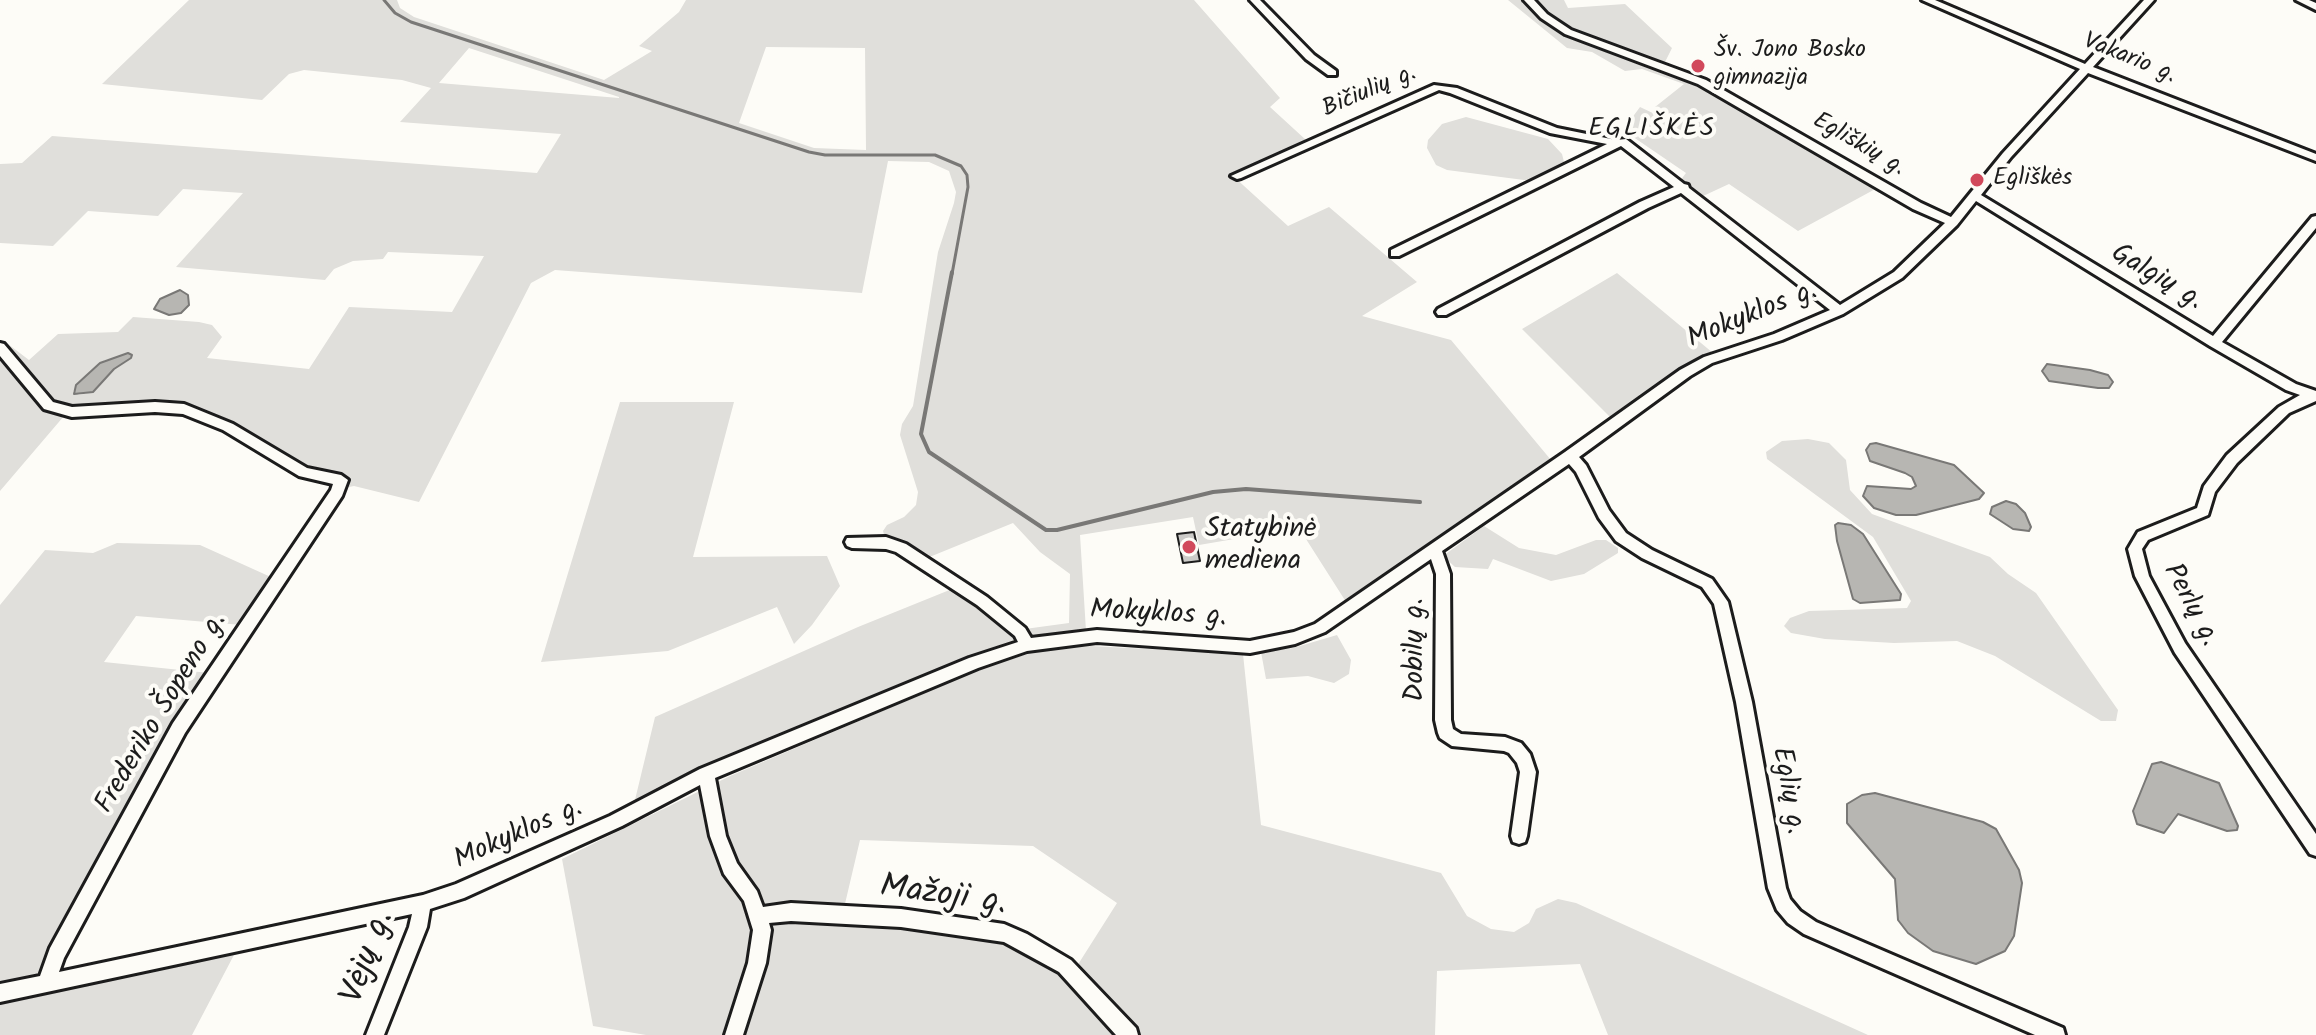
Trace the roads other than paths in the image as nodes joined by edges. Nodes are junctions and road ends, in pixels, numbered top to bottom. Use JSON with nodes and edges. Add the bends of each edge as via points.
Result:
{"nodes":[{"id":1,"x":1255,"y":0,"type":"edge"},
{"id":2,"x":1529,"y":0,"type":"edge"},
{"id":3,"x":1927,"y":0,"type":"edge"},
{"id":4,"x":2149,"y":0,"type":"edge"},
{"id":5,"x":2301,"y":0,"type":"edge"},
{"id":6,"x":2316,"y":7,"type":"edge"},
{"id":7,"x":2087,"y":67,"type":"junction"},
{"id":8,"x":1332,"y":73,"type":"dead end"},
{"id":9,"x":1618,"y":142,"type":"junction"},
{"id":10,"x":2316,"y":158,"type":"edge"},
{"id":11,"x":1237,"y":176,"type":"dead end"},
{"id":12,"x":1684,"y":187,"type":"junction"},
{"id":13,"x":1975,"y":196,"type":"junction"},
{"id":14,"x":2316,"y":220,"type":"edge"},
{"id":15,"x":1953,"y":222,"type":"junction"},
{"id":16,"x":1395,"y":253,"type":"dead end"},
{"id":17,"x":1839,"y":311,"type":"junction"},
{"id":18,"x":1442,"y":312,"type":"dead end"},
{"id":19,"x":2214,"y":343,"type":"junction"},
{"id":20,"x":0,"y":347,"type":"edge"},
{"id":21,"x":2314,"y":396,"type":"edge"},
{"id":22,"x":1570,"y":456,"type":"junction"},
{"id":23,"x":852,"y":542,"type":"dead end"},
{"id":24,"x":1434,"y":548,"type":"junction"},
{"id":25,"x":1027,"y":645,"type":"junction"},
{"id":26,"x":706,"y":774,"type":"junction"},
{"id":27,"x":1519,"y":836,"type":"dead end"},
{"id":28,"x":2316,"y":848,"type":"edge"},
{"id":29,"x":423,"y":903,"type":"junction"},
{"id":30,"x":759,"y":916,"type":"junction"},
{"id":31,"x":46,"y":983,"type":"junction"},
{"id":32,"x":0,"y":993,"type":"edge"},
{"id":33,"x":375,"y":1035,"type":"edge"},
{"id":34,"x":734,"y":1035,"type":"edge"},
{"id":35,"x":1129,"y":1035,"type":"edge"},
{"id":36,"x":2056,"y":1035,"type":"edge"}],
"edges":[{"from":1,"to":8,"type":"street"},
{"from":2,"to":15,"type":"street","name":"Egliškių g.","via":[[1568,32],[1702,82]]},
{"from":3,"to":7,"type":"street","name":"Vakario g."},
{"from":4,"to":7,"type":"street","name":"Mokyklos g."},
{"from":5,"to":6,"type":"street"},
{"from":7,"to":10,"type":"street","name":"Vakario g."},
{"from":7,"to":13,"type":"street","name":"Mokyklos g."},
{"from":9,"to":11,"type":"street","name":"Bičiulių g.","via":[[1554,131],[1438,87]]},
{"from":9,"to":12,"type":"street","name":"Bičiulių g."},
{"from":9,"to":16,"type":"street"},
{"from":12,"to":17,"type":"street","name":"Bičiulių g."},
{"from":12,"to":18,"type":"street"},
{"from":13,"to":15,"type":"street","name":"Mokyklos g."},
{"from":13,"to":19,"type":"street","name":"Galgių g."},
{"from":14,"to":19,"type":"street"},
{"from":15,"to":17,"type":"street","name":"Mokyklos g.","via":[[1898,275]]},
{"from":17,"to":22,"type":"street","name":"Mokyklos g.","via":[[1708,360]]},
{"from":19,"to":21,"type":"street","name":"Galgių g."},
{"from":20,"to":31,"type":"street","name":"Frederiko Šopeno g.","via":[[49,406],[72,412],[184,409],[228,427],[304,472],[341,480],[179,728],[56,954]]},
{"from":21,"to":28,"type":"street","name":"Perlų g.","via":[[2284,410],[2232,459],[2209,490],[2203,511],[2143,536],[2135,549],[2142,576],[2180,648]]},
{"from":22,"to":24,"type":"street","name":"Mokyklos g."},
{"from":22,"to":36,"type":"street","name":"Eglių g.","via":[[1621,537],[1707,583],[1721,602],[1777,888],[1789,910],[1810,928]]},
{"from":23,"to":25,"type":"street","via":[[901,548],[982,601],[1020,632]]},
{"from":24,"to":25,"type":"street","name":"Mokyklos g.","via":[[1344,615],[1295,638],[1250,647],[1097,636]]},
{"from":24,"to":27,"type":"street","name":"Dobilų g.","via":[[1443,574],[1446,733],[1458,741],[1505,744],[1524,759],[1528,772]]},
{"from":25,"to":26,"type":"street","name":"Mokyklos g."},
{"from":26,"to":29,"type":"street","name":"Mokyklos g.","via":[[500,874]]},
{"from":26,"to":30,"type":"street","via":[[718,836]]},
{"from":29,"to":31,"type":"street","name":"Mokyklos g."},
{"from":29,"to":33,"type":"street","name":"Vėjų g."},
{"from":30,"to":34,"type":"street","via":[[761,945]]},
{"from":30,"to":35,"type":"street","name":"Mažoji g.","via":[[791,912],[901,918],[1004,933],[1065,966]]},
{"from":31,"to":32,"type":"street","name":"Mokyklos g."}]}
